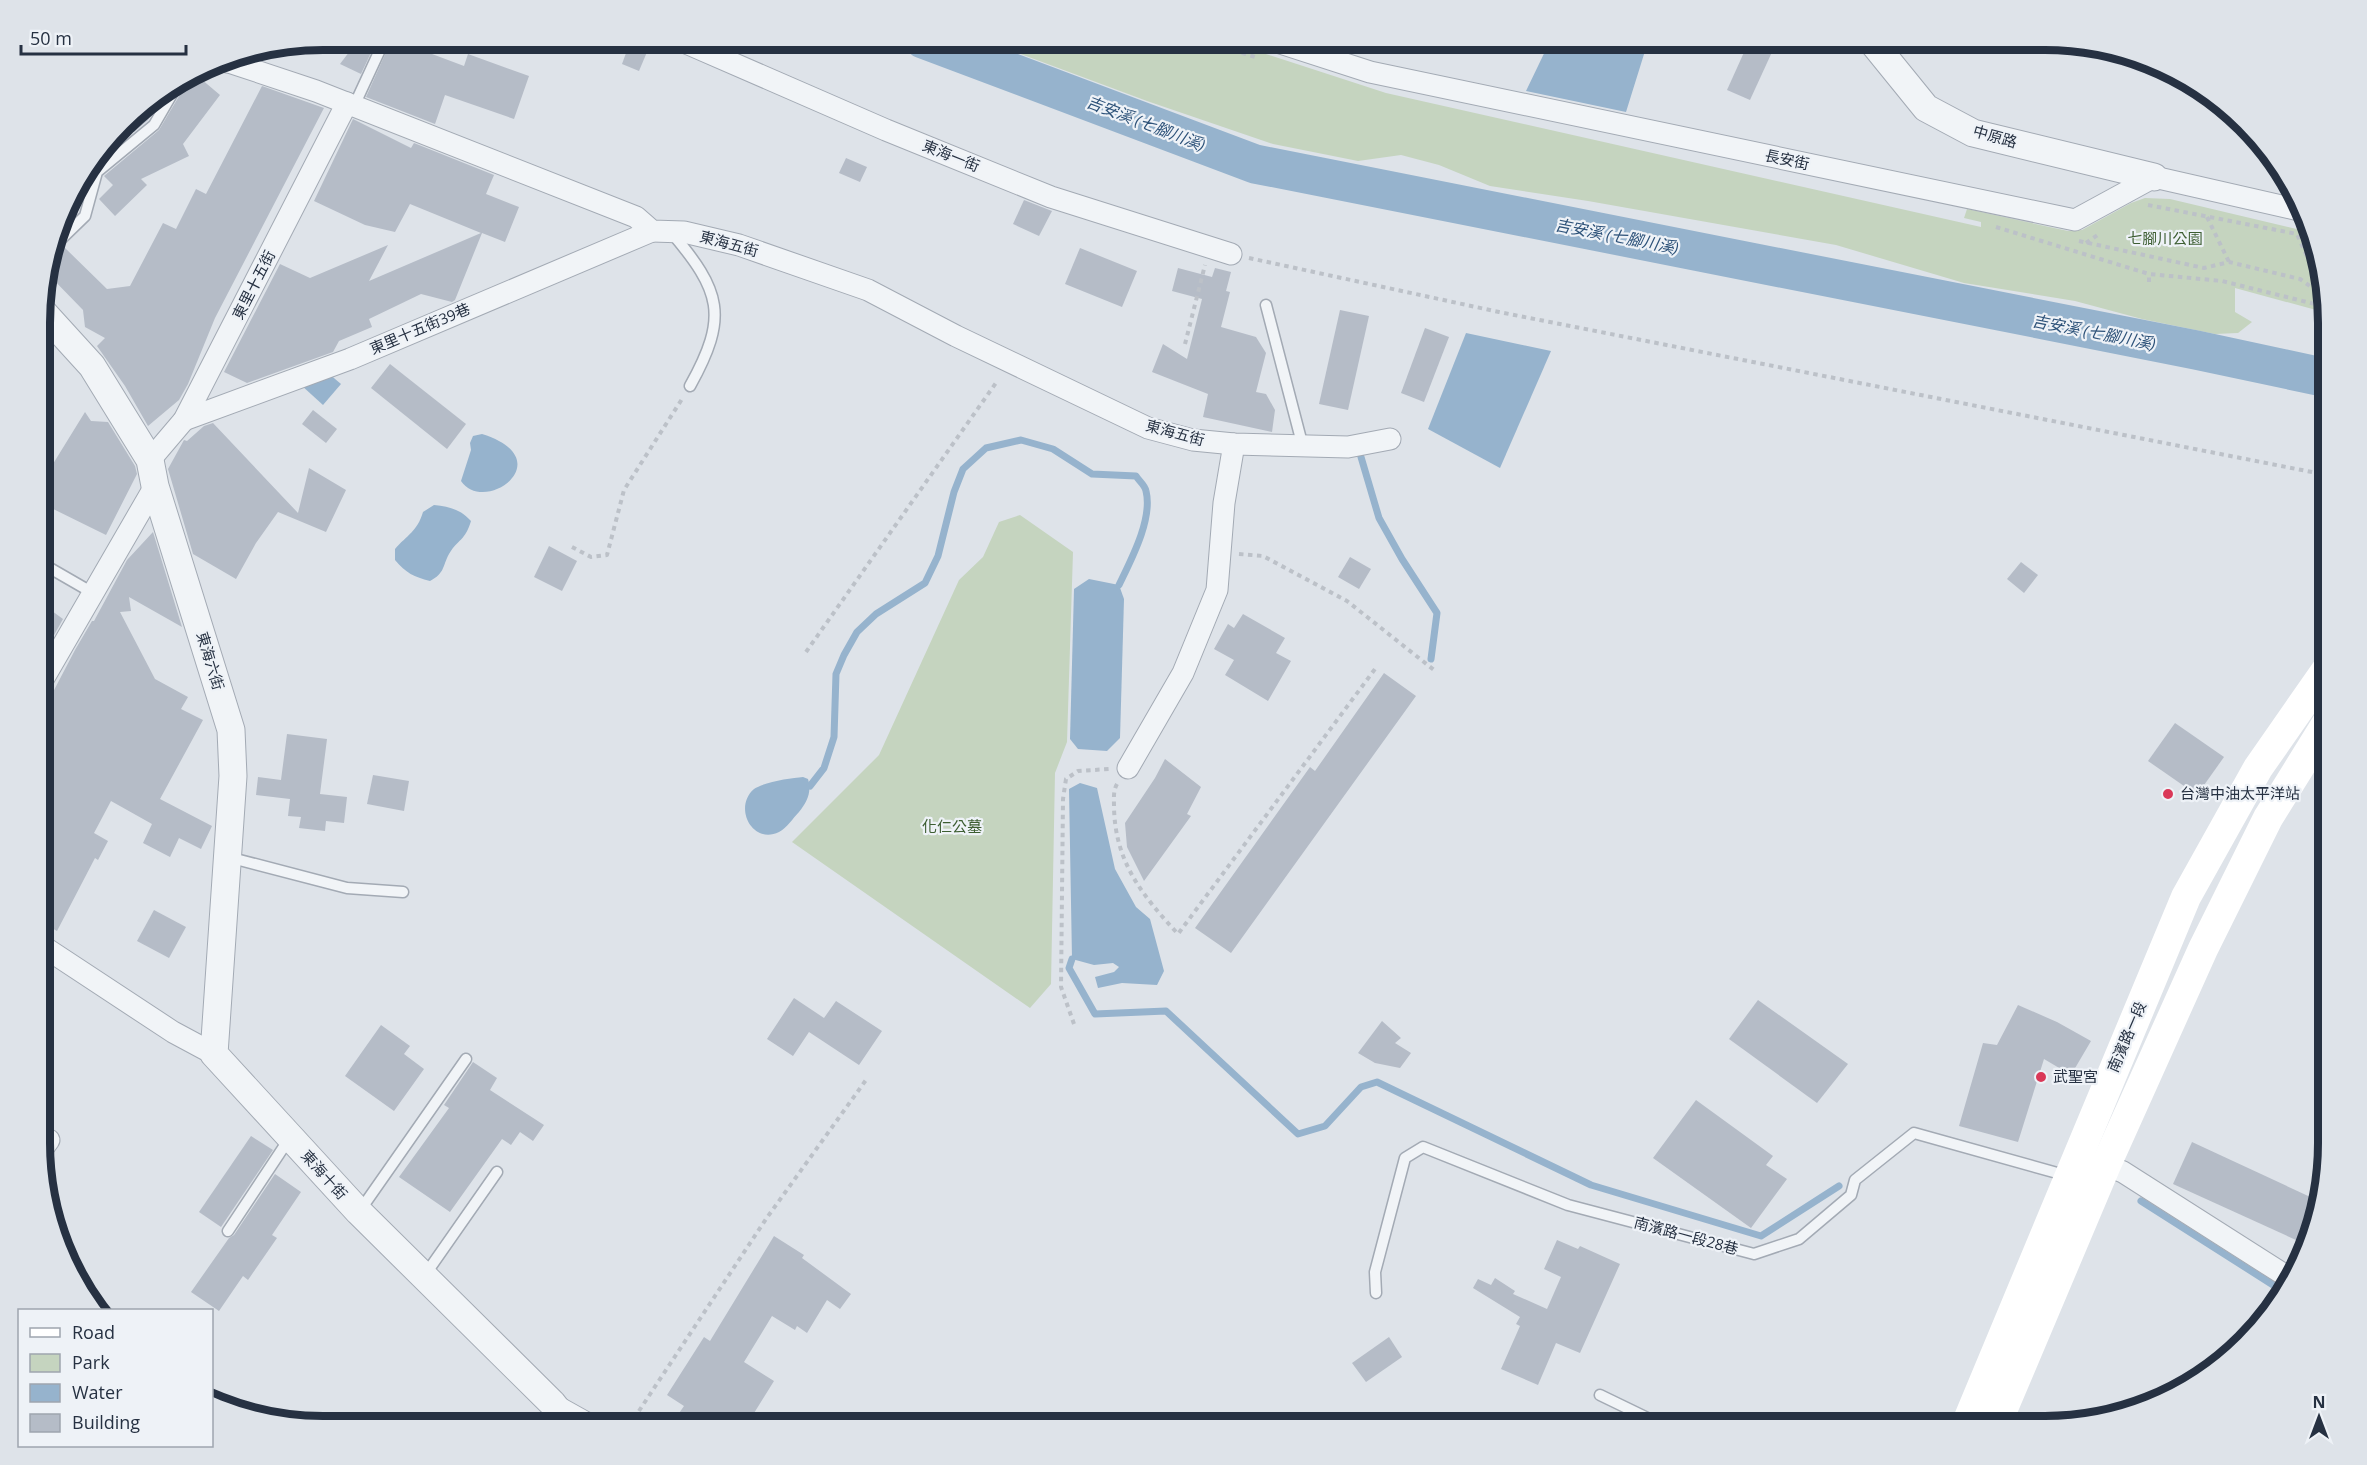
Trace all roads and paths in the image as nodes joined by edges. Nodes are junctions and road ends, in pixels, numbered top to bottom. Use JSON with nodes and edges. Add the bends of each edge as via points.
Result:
{"nodes":[{"id":1,"x":379,"y":50,"type":"edge"},
{"id":2,"x":702,"y":50,"type":"edge"},
{"id":3,"x":1302,"y":50,"type":"edge"},
{"id":4,"x":1879,"y":50,"type":"edge"},
{"id":5,"x":235,"y":64,"type":"edge"},
{"id":6,"x":171,"y":96,"type":"edge"},
{"id":7,"x":350,"y":105,"type":"junction"},
{"id":8,"x":2154,"y":177,"type":"junction"},
{"id":9,"x":2142,"y":204,"type":"dead end"},
{"id":10,"x":2292,"y":208,"type":"edge"},
{"id":11,"x":2207,"y":216,"type":"junction"},
{"id":12,"x":1993,"y":220,"type":"dead end"},
{"id":13,"x":2105,"y":230,"type":"dead end"},
{"id":14,"x":661,"y":232,"type":"junction"},
{"id":15,"x":63,"y":237,"type":"edge"},
{"id":16,"x":2074,"y":240,"type":"dead end"},
{"id":17,"x":2086,"y":243,"type":"junction"},
{"id":18,"x":1210,"y":247,"type":"junction"},
{"id":19,"x":1231,"y":254,"type":"joint"},
{"id":20,"x":2310,"y":259,"type":"edge"},
{"id":21,"x":2229,"y":262,"type":"junction"},
{"id":22,"x":2149,"y":274,"type":"junction"},
{"id":23,"x":2149,"y":282,"type":"dead end"},
{"id":24,"x":2315,"y":290,"type":"edge"},
{"id":25,"x":1266,"y":305,"type":"dead end"},
{"id":26,"x":2317,"y":305,"type":"edge"},
{"id":27,"x":50,"y":320,"type":"edge"},
{"id":28,"x":1185,"y":344,"type":"dead end"},
{"id":29,"x":1011,"y":362,"type":"junction"},
{"id":30,"x":690,"y":386,"type":"joint"},
{"id":31,"x":184,"y":420,"type":"junction"},
{"id":32,"x":1390,"y":439,"type":"dead end"},
{"id":33,"x":1234,"y":444,"type":"junction"},
{"id":34,"x":1303,"y":447,"type":"junction"},
{"id":35,"x":152,"y":473,"type":"junction"},
{"id":36,"x":2318,"y":473,"type":"edge"},
{"id":37,"x":572,"y":547,"type":"dead end"},
{"id":38,"x":1220,"y":553,"type":"junction"},
{"id":39,"x":50,"y":568,"type":"edge"},
{"id":40,"x":93,"y":593,"type":"junction"},
{"id":41,"x":806,"y":652,"type":"dead end"},
{"id":42,"x":50,"y":667,"type":"edge"},
{"id":43,"x":1375,"y":669,"type":"dead end"},
{"id":44,"x":1434,"y":670,"type":"dead end"},
{"id":45,"x":2318,"y":682,"type":"edge"},
{"id":46,"x":2318,"y":737,"type":"edge"},
{"id":47,"x":1128,"y":768,"type":"junction"},
{"id":48,"x":228,"y":857,"type":"junction"},
{"id":49,"x":403,"y":892,"type":"dead end"},
{"id":50,"x":50,"y":951,"type":"edge"},
{"id":51,"x":1074,"y":1024,"type":"dead end"},
{"id":52,"x":214,"y":1054,"type":"junction"},
{"id":53,"x":466,"y":1059,"type":"dead end"},
{"id":54,"x":866,"y":1080,"type":"dead end"},
{"id":55,"x":290,"y":1137,"type":"junction"},
{"id":56,"x":2106,"y":1165,"type":"junction"},
{"id":57,"x":497,"y":1172,"type":"dead end"},
{"id":58,"x":2068,"y":1176,"type":"junction"},
{"id":59,"x":359,"y":1212,"type":"junction"},
{"id":60,"x":228,"y":1231,"type":"dead end"},
{"id":61,"x":2283,"y":1274,"type":"edge"},
{"id":62,"x":424,"y":1276,"type":"junction"},
{"id":63,"x":1377,"y":1293,"type":"dead end"},
{"id":64,"x":1600,"y":1395,"type":"dead end"},
{"id":65,"x":552,"y":1403,"type":"junction"},
{"id":66,"x":562,"y":1416,"type":"edge"},
{"id":67,"x":575,"y":1416,"type":"edge"},
{"id":68,"x":636,"y":1416,"type":"edge"},
{"id":69,"x":1643,"y":1416,"type":"edge"},
{"id":70,"x":1970,"y":1416,"type":"edge"},
{"id":71,"x":2000,"y":1416,"type":"edge"}],
"edges":[{"from":1,"to":7,"type":"lane"},
{"from":2,"to":18,"type":"street","name":"東海一街","via":[[1051,197]]},
{"from":3,"to":8,"type":"street","name":"長安街","via":[[1370,72],[2075,220]]},
{"from":4,"to":8,"type":"street","name":"中原路","via":[[1926,108],[1973,133]]},
{"from":5,"to":7,"type":"street","name":"東海五街"},
{"from":6,"to":15,"type":"lane","via":[[154,125],[97,172],[85,216]]},
{"from":7,"to":14,"type":"street","name":"東海五街","via":[[636,217]]},
{"from":7,"to":31,"type":"street","name":"東里十五街"},
{"from":8,"to":10,"type":"street"},
{"from":9,"to":11,"type":"path"},
{"from":11,"to":20,"type":"path","via":[[2297,234]]},
{"from":11,"to":21,"type":"path"},
{"from":12,"to":22,"type":"path","via":[[1992,226]]},
{"from":13,"to":17,"type":"path"},
{"from":14,"to":29,"type":"street","name":"東海五街","via":[[684,232],[740,245],[868,290]]},
{"from":14,"to":30,"type":"lane","via":[[706,278],[714,299],[710,346]]},
{"from":14,"to":31,"type":"street","name":"東里十五街39巷","via":[[350,359]]},
{"from":16,"to":17,"type":"path"},
{"from":17,"to":21,"type":"path","via":[[2204,268]]},
{"from":18,"to":19,"type":"street","name":"東海一街"},
{"from":18,"to":28,"type":"path"},
{"from":19,"to":36,"type":"path","via":[[1499,312]]},
{"from":21,"to":24,"type":"path","via":[[2300,279]]},
{"from":22,"to":23,"type":"path"},
{"from":22,"to":26,"type":"path","via":[[2222,281]]},
{"from":25,"to":34,"type":"lane"},
{"from":27,"to":35,"type":"street","name":"東海六街","via":[[92,366]]},
{"from":29,"to":33,"type":"street","name":"東海五街","via":[[1148,428],[1193,440]]},
{"from":29,"to":41,"type":"path"},
{"from":30,"to":37,"type":"path","via":[[624,490],[607,555],[591,557]]},
{"from":31,"to":35,"type":"street","name":"東里十五街"},
{"from":32,"to":34,"type":"street","name":"東海五街","via":[[1348,447]]},
{"from":33,"to":34,"type":"street","name":"東海五街"},
{"from":33,"to":38,"type":"street"},
{"from":35,"to":40,"type":"street","name":"東里十五街"},
{"from":35,"to":48,"type":"street","name":"東海六街","via":[[231,730],[233,776]]},
{"from":38,"to":44,"type":"path","via":[[1263,556],[1347,601]]},
{"from":38,"to":47,"type":"street","via":[[1217,590],[1183,673]]},
{"from":39,"to":40,"type":"lane"},
{"from":40,"to":42,"type":"street","name":"東里十五街"},
{"from":43,"to":47,"type":"path","via":[[1178,934],[1140,892],[1123,860],[1114,815],[1114,789]]},
{"from":45,"to":58,"type":"main road","name":"南濱路一段","via":[[2258,768],[2186,897]]},
{"from":46,"to":56,"type":"main road","via":[[2268,818]]},
{"from":47,"to":51,"type":"path","via":[[1078,771],[1066,779],[1061,987]]},
{"from":48,"to":49,"type":"lane","via":[[347,888]]},
{"from":48,"to":52,"type":"street","name":"東海六街"},
{"from":50,"to":52,"type":"street","name":"東海十街","via":[[173,1032]]},
{"from":52,"to":55,"type":"street","name":"東海十街"},
{"from":53,"to":59,"type":"lane"},
{"from":54,"to":68,"type":"path","via":[[766,1219]]},
{"from":55,"to":59,"type":"street","name":"東海十街"},
{"from":55,"to":60,"type":"lane"},
{"from":56,"to":58,"type":"street"},
{"from":56,"to":61,"type":"street"},
{"from":56,"to":71,"type":"main road"},
{"from":57,"to":62,"type":"lane"},
{"from":58,"to":63,"type":"lane","name":"南濱路一段28巷","via":[[1914,1133],[1855,1180],[1851,1195],[1799,1239],[1754,1254],[1568,1205],[1423,1147],[1405,1158],[1375,1272]]},
{"from":58,"to":70,"type":"main road","name":"南濱路一段"},
{"from":59,"to":62,"type":"street","name":"東海十街"},
{"from":62,"to":65,"type":"street","name":"東海十街"},
{"from":64,"to":69,"type":"lane"},
{"from":65,"to":66,"type":"street"},
{"from":65,"to":67,"type":"street","name":"東海十街"}]}
